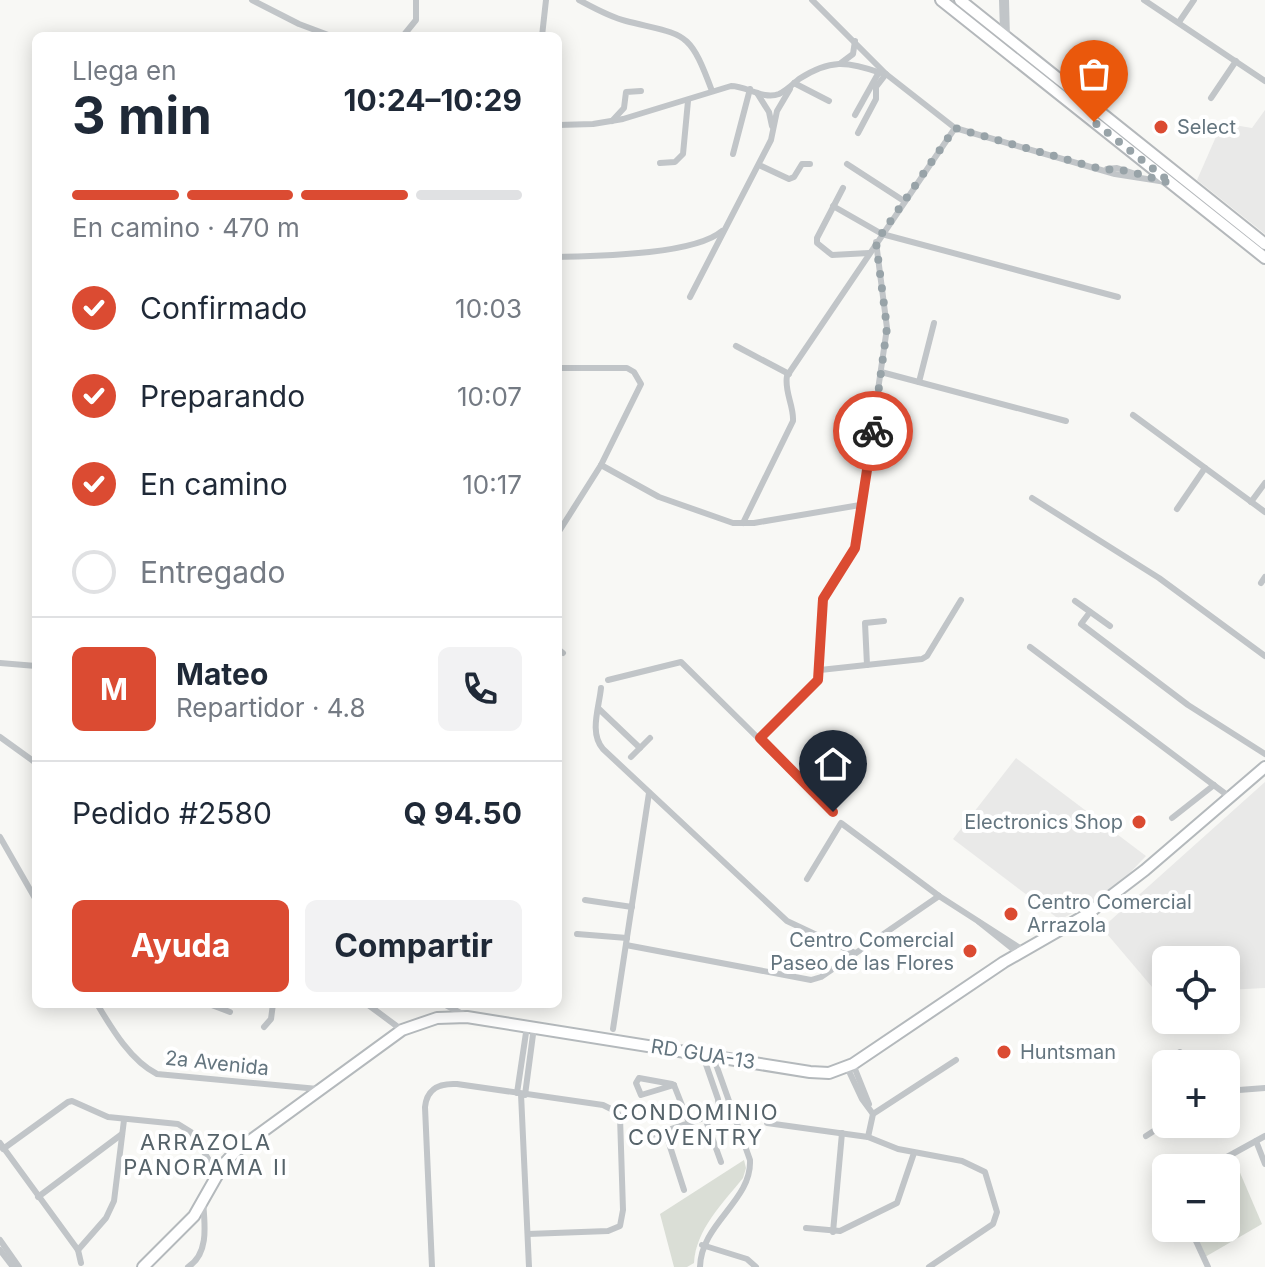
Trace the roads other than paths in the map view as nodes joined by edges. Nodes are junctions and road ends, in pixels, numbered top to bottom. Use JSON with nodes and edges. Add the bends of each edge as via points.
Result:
{"nodes":[{"id":1,"x":252,"y":0,"type":"edge"},
{"id":2,"x":416,"y":0,"type":"edge"},
{"id":3,"x":546,"y":0,"type":"edge"},
{"id":4,"x":579,"y":0,"type":"edge"},
{"id":5,"x":812,"y":0,"type":"edge"},
{"id":6,"x":941,"y":0,"type":"edge"},
{"id":7,"x":960,"y":0,"type":"edge"},
{"id":8,"x":1004,"y":0,"type":"edge"},
{"id":9,"x":1145,"y":0,"type":"edge"},
{"id":10,"x":1194,"y":0,"type":"edge"},
{"id":11,"x":1179,"y":22,"type":"junction"},
{"id":12,"x":320,"y":32,"type":"edge"},
{"id":13,"x":406,"y":32,"type":"edge"},
{"id":14,"x":542,"y":32,"type":"edge"},
{"id":15,"x":1005,"y":36,"type":"junction"},
{"id":16,"x":855,"y":41,"type":"junction"},
{"id":17,"x":1236,"y":61,"type":"junction"},
{"id":18,"x":840,"y":63,"type":"junction"},
{"id":19,"x":882,"y":73,"type":"junction"},
{"id":20,"x":1265,"y":81,"type":"edge"},
{"id":21,"x":794,"y":83,"type":"junction"},
{"id":22,"x":641,"y":91,"type":"dead end"},
{"id":23,"x":712,"y":91,"type":"junction"},
{"id":24,"x":754,"y":91,"type":"junction"},
{"id":25,"x":1211,"y":98,"type":"dead end"},
{"id":26,"x":688,"y":101,"type":"junction"},
{"id":27,"x":829,"y":101,"type":"dead end"},
{"id":28,"x":855,"y":115,"type":"dead end"},
{"id":29,"x":612,"y":121,"type":"junction"},
{"id":30,"x":562,"y":125,"type":"edge"},
{"id":31,"x":955,"y":128,"type":"junction"},
{"id":32,"x":772,"y":129,"type":"junction"},
{"id":33,"x":858,"y":133,"type":"dead end"},
{"id":34,"x":1108,"y":133,"type":"junction"},
{"id":35,"x":733,"y":154,"type":"dead end"},
{"id":36,"x":660,"y":163,"type":"dead end"},
{"id":37,"x":810,"y":164,"type":"dead end"},
{"id":38,"x":847,"y":164,"type":"dead end"},
{"id":39,"x":759,"y":165,"type":"junction"},
{"id":40,"x":1167,"y":166,"type":"junction"},
{"id":41,"x":1174,"y":178,"type":"junction"},
{"id":42,"x":843,"y":188,"type":"dead end"},
{"id":43,"x":1182,"y":192,"type":"junction"},
{"id":44,"x":904,"y":201,"type":"junction"},
{"id":45,"x":833,"y":206,"type":"junction"},
{"id":46,"x":726,"y":229,"type":"junction"},
{"id":47,"x":1252,"y":233,"type":"junction"},
{"id":48,"x":882,"y":234,"type":"junction"},
{"id":49,"x":876,"y":242,"type":"junction"},
{"id":50,"x":1263,"y":251,"type":"edge"},
{"id":51,"x":869,"y":253,"type":"junction"},
{"id":52,"x":562,"y":257,"type":"edge"},
{"id":53,"x":690,"y":297,"type":"dead end"},
{"id":54,"x":1118,"y":297,"type":"dead end"},
{"id":55,"x":934,"y":323,"type":"dead end"},
{"id":56,"x":736,"y":346,"type":"dead end"},
{"id":57,"x":562,"y":368,"type":"edge"},
{"id":58,"x":881,"y":372,"type":"junction"},
{"id":59,"x":789,"y":374,"type":"junction"},
{"id":60,"x":919,"y":382,"type":"junction"},
{"id":61,"x":1133,"y":415,"type":"dead end"},
{"id":62,"x":1066,"y":421,"type":"dead end"},
{"id":63,"x":601,"y":465,"type":"junction"},
{"id":64,"x":1205,"y":468,"type":"junction"},
{"id":65,"x":1265,"y":483,"type":"edge"},
{"id":66,"x":1032,"y":498,"type":"dead end"},
{"id":67,"x":1251,"y":502,"type":"junction"},
{"id":68,"x":860,"y":505,"type":"junction"},
{"id":69,"x":1177,"y":509,"type":"dead end"},
{"id":70,"x":1265,"y":512,"type":"edge"},
{"id":71,"x":743,"y":523,"type":"junction"},
{"id":72,"x":562,"y":527,"type":"edge"},
{"id":73,"x":961,"y":600,"type":"dead end"},
{"id":74,"x":1075,"y":601,"type":"dead end"},
{"id":75,"x":1090,"y":612,"type":"junction"},
{"id":76,"x":884,"y":621,"type":"dead end"},
{"id":77,"x":1110,"y":626,"type":"dead end"},
{"id":78,"x":1030,"y":647,"type":"dead end"},
{"id":79,"x":1265,"y":656,"type":"edge"},
{"id":80,"x":0,"y":663,"type":"edge"},
{"id":81,"x":867,"y":665,"type":"junction"},
{"id":82,"x":32,"y":666,"type":"edge"},
{"id":83,"x":820,"y":670,"type":"junction"},
{"id":84,"x":608,"y":680,"type":"dead end"},
{"id":85,"x":601,"y":688,"type":"dead end"},
{"id":86,"x":599,"y":709,"type":"junction"},
{"id":87,"x":0,"y":737,"type":"edge"},
{"id":88,"x":650,"y":738,"type":"dead end"},
{"id":89,"x":760,"y":738,"type":"junction"},
{"id":90,"x":640,"y":748,"type":"junction"},
{"id":91,"x":1265,"y":754,"type":"edge"},
{"id":92,"x":631,"y":757,"type":"dead end"},
{"id":93,"x":32,"y":760,"type":"edge"},
{"id":94,"x":1265,"y":767,"type":"edge"},
{"id":95,"x":1214,"y":785,"type":"junction"},
{"id":96,"x":649,"y":793,"type":"junction"},
{"id":97,"x":1231,"y":798,"type":"junction"},
{"id":98,"x":833,"y":812,"type":"dead end"},
{"id":99,"x":1172,"y":818,"type":"dead end"},
{"id":100,"x":0,"y":837,"type":"edge"},
{"id":101,"x":807,"y":879,"type":"dead end"},
{"id":102,"x":32,"y":893,"type":"edge"},
{"id":103,"x":939,"y":896,"type":"junction"},
{"id":104,"x":585,"y":900,"type":"dead end"},
{"id":105,"x":632,"y":907,"type":"junction"},
{"id":106,"x":577,"y":934,"type":"dead end"},
{"id":107,"x":626,"y":942,"type":"junction"},
{"id":108,"x":1021,"y":952,"type":"junction"},
{"id":109,"x":855,"y":953,"type":"junction"},
{"id":110,"x":100,"y":1008,"type":"edge"},
{"id":111,"x":220,"y":1008,"type":"edge"},
{"id":112,"x":273,"y":1008,"type":"edge"},
{"id":113,"x":372,"y":1008,"type":"edge"},
{"id":114,"x":451,"y":1008,"type":"edge"},
{"id":115,"x":230,"y":1012,"type":"dead end"},
{"id":116,"x":467,"y":1017,"type":"junction"},
{"id":117,"x":264,"y":1027,"type":"dead end"},
{"id":118,"x":531,"y":1027,"type":"junction"},
{"id":119,"x":399,"y":1028,"type":"junction"},
{"id":120,"x":613,"y":1029,"type":"dead end"},
{"id":121,"x":707,"y":1054,"type":"junction"},
{"id":122,"x":956,"y":1060,"type":"dead end"},
{"id":123,"x":850,"y":1065,"type":"junction"},
{"id":124,"x":721,"y":1081,"type":"junction"},
{"id":125,"x":713,"y":1084,"type":"junction"},
{"id":126,"x":674,"y":1085,"type":"junction"},
{"id":127,"x":1265,"y":1088,"type":"edge"},
{"id":128,"x":318,"y":1089,"type":"junction"},
{"id":129,"x":1240,"y":1090,"type":"edge"},
{"id":130,"x":521,"y":1094,"type":"junction"},
{"id":131,"x":718,"y":1099,"type":"junction"},
{"id":132,"x":731,"y":1109,"type":"junction"},
{"id":133,"x":872,"y":1111,"type":"junction"},
{"id":134,"x":719,"y":1113,"type":"junction"},
{"id":135,"x":705,"y":1118,"type":"junction"},
{"id":136,"x":124,"y":1120,"type":"junction"},
{"id":137,"x":689,"y":1123,"type":"junction"},
{"id":138,"x":767,"y":1123,"type":"dead end"},
{"id":139,"x":665,"y":1131,"type":"junction"},
{"id":140,"x":1152,"y":1132,"type":"edge"},
{"id":141,"x":842,"y":1133,"type":"junction"},
{"id":142,"x":122,"y":1134,"type":"junction"},
{"id":143,"x":650,"y":1136,"type":"dead end"},
{"id":144,"x":1146,"y":1136,"type":"dead end"},
{"id":145,"x":1265,"y":1136,"type":"edge"},
{"id":146,"x":868,"y":1137,"type":"junction"},
{"id":147,"x":1256,"y":1141,"type":"junction"},
{"id":148,"x":2,"y":1146,"type":"edge"},
{"id":149,"x":914,"y":1153,"type":"junction"},
{"id":150,"x":1232,"y":1154,"type":"edge"},
{"id":151,"x":721,"y":1162,"type":"dead end"},
{"id":152,"x":1265,"y":1164,"type":"edge"},
{"id":153,"x":218,"y":1174,"type":"junction"},
{"id":154,"x":684,"y":1190,"type":"dead end"},
{"id":155,"x":38,"y":1197,"type":"junction"},
{"id":156,"x":203,"y":1202,"type":"junction"},
{"id":157,"x":806,"y":1228,"type":"dead end"},
{"id":158,"x":833,"y":1232,"type":"junction"},
{"id":159,"x":528,"y":1234,"type":"junction"},
{"id":160,"x":0,"y":1240,"type":"edge"},
{"id":161,"x":1196,"y":1242,"type":"edge"},
{"id":162,"x":702,"y":1245,"type":"junction"},
{"id":163,"x":0,"y":1250,"type":"edge"},
{"id":164,"x":78,"y":1250,"type":"junction"},
{"id":165,"x":81,"y":1263,"type":"dead end"},
{"id":166,"x":432,"y":1264,"type":"edge"},
{"id":167,"x":13,"y":1267,"type":"edge"},
{"id":168,"x":19,"y":1267,"type":"edge"},
{"id":169,"x":143,"y":1267,"type":"edge"},
{"id":170,"x":188,"y":1267,"type":"edge"},
{"id":171,"x":529,"y":1267,"type":"edge"},
{"id":172,"x":700,"y":1267,"type":"edge"},
{"id":173,"x":756,"y":1267,"type":"edge"},
{"id":174,"x":929,"y":1267,"type":"edge"},
{"id":175,"x":1208,"y":1267,"type":"edge"}],
"edges":[{"from":1,"to":12,"type":"street"},
{"from":2,"to":13,"type":"street","via":[[416,20]]},
{"from":3,"to":14,"type":"street"},
{"from":4,"to":23,"type":"street","via":[[622,21],[682,37],[696,52]]},
{"from":5,"to":16,"type":"street"},
{"from":6,"to":34,"type":"main road"},
{"from":7,"to":15,"type":"main road"},
{"from":8,"to":15,"type":"street"},
{"from":9,"to":11,"type":"street"},
{"from":10,"to":11,"type":"street"},
{"from":11,"to":17,"type":"street"},
{"from":15,"to":40,"type":"main road"},
{"from":16,"to":18,"type":"street","via":[[853,54]]},
{"from":16,"to":19,"type":"street"},
{"from":17,"to":20,"type":"street"},
{"from":17,"to":25,"type":"street"},
{"from":18,"to":19,"type":"street"},
{"from":18,"to":21,"type":"street","via":[[824,65]]},
{"from":19,"to":28,"type":"street"},
{"from":19,"to":31,"type":"street"},
{"from":19,"to":33,"type":"street","via":[[876,99]]},
{"from":21,"to":24,"type":"street","via":[[779,94]]},
{"from":21,"to":27,"type":"street"},
{"from":21,"to":32,"type":"street"},
{"from":22,"to":29,"type":"street","via":[[624,93],[624,108]]},
{"from":23,"to":24,"type":"street","via":[[731,86]]},
{"from":23,"to":26,"type":"street"},
{"from":24,"to":32,"type":"street","via":[[769,112]]},
{"from":24,"to":35,"type":"street"},
{"from":26,"to":29,"type":"street"},
{"from":26,"to":36,"type":"street","via":[[683,154],[675,162]]},
{"from":29,"to":30,"type":"street"},
{"from":31,"to":41,"type":"street","via":[[1104,170]]},
{"from":31,"to":44,"type":"street"},
{"from":32,"to":39,"type":"street"},
{"from":34,"to":40,"type":"main road","via":[[1161,171]]},
{"from":34,"to":41,"type":"main road"},
{"from":37,"to":39,"type":"street","via":[[802,164],[789,179]]},
{"from":38,"to":44,"type":"street"},
{"from":39,"to":46,"type":"street"},
{"from":40,"to":41,"type":"main road"},
{"from":41,"to":43,"type":"main road"},
{"from":41,"to":47,"type":"main road"},
{"from":42,"to":45,"type":"street"},
{"from":43,"to":47,"type":"main road","via":[[1191,188]]},
{"from":43,"to":50,"type":"main road"},
{"from":44,"to":48,"type":"street"},
{"from":45,"to":48,"type":"street"},
{"from":45,"to":51,"type":"street","via":[[817,238],[819,247],[837,256]]},
{"from":46,"to":52,"type":"street","via":[[692,245]]},
{"from":46,"to":53,"type":"street"},
{"from":47,"to":50,"type":"main road"},
{"from":48,"to":49,"type":"street"},
{"from":48,"to":54,"type":"street"},
{"from":49,"to":51,"type":"street"},
{"from":49,"to":58,"type":"street","via":[[887,328]]},
{"from":51,"to":59,"type":"street"},
{"from":55,"to":60,"type":"street"},
{"from":56,"to":59,"type":"street"},
{"from":57,"to":63,"type":"street","via":[[618,366],[639,379],[639,390]]},
{"from":58,"to":60,"type":"street"},
{"from":58,"to":68,"type":"street"},
{"from":59,"to":71,"type":"street","via":[[792,426]]},
{"from":60,"to":62,"type":"street"},
{"from":61,"to":64,"type":"street"},
{"from":63,"to":71,"type":"street","via":[[659,497],[720,521]]},
{"from":63,"to":72,"type":"street"},
{"from":64,"to":67,"type":"street"},
{"from":64,"to":69,"type":"street"},
{"from":65,"to":67,"type":"street"},
{"from":66,"to":79,"type":"street","via":[[1159,578]]},
{"from":67,"to":70,"type":"street"},
{"from":68,"to":71,"type":"street"},
{"from":68,"to":83,"type":"street","via":[[855,548],[823,599]]},
{"from":73,"to":81,"type":"street","via":[[927,656]]},
{"from":74,"to":75,"type":"street"},
{"from":75,"to":77,"type":"street"},
{"from":75,"to":91,"type":"street","via":[[1081,624],[1188,705]]},
{"from":76,"to":81,"type":"street","via":[[864,625]]},
{"from":78,"to":95,"type":"street"},
{"from":80,"to":82,"type":"street"},
{"from":81,"to":83,"type":"street"},
{"from":83,"to":89,"type":"street","via":[[816,684]]},
{"from":84,"to":89,"type":"street","via":[[681,662]]},
{"from":85,"to":86,"type":"street"},
{"from":86,"to":90,"type":"street"},
{"from":86,"to":96,"type":"street","via":[[596,741]]},
{"from":87,"to":93,"type":"street"},
{"from":88,"to":90,"type":"street"},
{"from":89,"to":98,"type":"street"},
{"from":90,"to":92,"type":"street"},
{"from":94,"to":97,"type":"main road","name":"RD GUA-13"},
{"from":95,"to":97,"type":"street"},
{"from":95,"to":99,"type":"street"},
{"from":96,"to":105,"type":"street"},
{"from":96,"to":109,"type":"street","via":[[787,921]]},
{"from":97,"to":108,"type":"main road","name":"RD GUA-13","via":[[1086,915]]},
{"from":100,"to":102,"type":"street"},
{"from":101,"to":103,"type":"street","via":[[841,823]]},
{"from":103,"to":108,"type":"street"},
{"from":103,"to":109,"type":"street"},
{"from":104,"to":105,"type":"street"},
{"from":105,"to":107,"type":"street"},
{"from":106,"to":107,"type":"street"},
{"from":107,"to":109,"type":"street","via":[[805,980],[821,977]]},
{"from":107,"to":120,"type":"street"},
{"from":108,"to":123,"type":"main road","name":"RD GUA-13"},
{"from":110,"to":128,"type":"street","name":"2a Avenida","via":[[123,1042],[157,1074]]},
{"from":111,"to":115,"type":"street"},
{"from":112,"to":117,"type":"street"},
{"from":113,"to":119,"type":"street"},
{"from":114,"to":116,"type":"street"},
{"from":116,"to":118,"type":"main road","name":"RD GUA-13"},
{"from":116,"to":119,"type":"main road","name":"RD GUA-13"},
{"from":118,"to":121,"type":"main road","name":"RD GUA-13"},
{"from":118,"to":130,"type":"street"},
{"from":119,"to":128,"type":"main road","name":"RD GUA-13"},
{"from":121,"to":123,"type":"main road","name":"RD GUA-13","via":[[819,1073]]},
{"from":121,"to":124,"type":"street"},
{"from":121,"to":125,"type":"street"},
{"from":122,"to":133,"type":"street"},
{"from":123,"to":133,"type":"street"},
{"from":124,"to":125,"type":"street"},
{"from":124,"to":132,"type":"street"},
{"from":125,"to":131,"type":"street"},
{"from":126,"to":126,"type":"street","via":[[639,1078],[636,1081],[641,1095]]},
{"from":126,"to":137,"type":"street"},
{"from":127,"to":129,"type":"street"},
{"from":128,"to":153,"type":"main road","name":"RD GUA-13","via":[[236,1151]]},
{"from":130,"to":159,"type":"street"},
{"from":130,"to":159,"type":"street","via":[[603,1105],[620,1117],[620,1226]]},
{"from":130,"to":166,"type":"street","via":[[450,1084],[439,1085],[428,1095]]},
{"from":131,"to":132,"type":"street"},
{"from":131,"to":134,"type":"street"},
{"from":132,"to":134,"type":"street"},
{"from":132,"to":162,"type":"street","via":[[750,1172]]},
{"from":133,"to":146,"type":"street"},
{"from":134,"to":135,"type":"street"},
{"from":135,"to":137,"type":"street"},
{"from":135,"to":151,"type":"street"},
{"from":136,"to":142,"type":"street"},
{"from":136,"to":148,"type":"street","via":[[68,1102]]},
{"from":136,"to":153,"type":"street","via":[[178,1124],[191,1132]]},
{"from":137,"to":139,"type":"street"},
{"from":138,"to":141,"type":"street"},
{"from":139,"to":143,"type":"street"},
{"from":139,"to":154,"type":"street"},
{"from":140,"to":144,"type":"street"},
{"from":141,"to":146,"type":"street"},
{"from":141,"to":158,"type":"street"},
{"from":142,"to":155,"type":"street"},
{"from":142,"to":164,"type":"street","via":[[114,1201]]},
{"from":145,"to":147,"type":"street"},
{"from":146,"to":149,"type":"street"},
{"from":147,"to":150,"type":"street"},
{"from":147,"to":152,"type":"street"},
{"from":148,"to":155,"type":"street"},
{"from":149,"to":158,"type":"street","via":[[897,1203]]},
{"from":149,"to":174,"type":"street","via":[[962,1161],[985,1172],[997,1212],[993,1224]]},
{"from":153,"to":156,"type":"main road","name":"RD GUA-13"},
{"from":155,"to":164,"type":"street"},
{"from":156,"to":169,"type":"main road","name":"RD GUA-13"},
{"from":156,"to":170,"type":"street","via":[[202,1251]]},
{"from":157,"to":158,"type":"street"},
{"from":159,"to":171,"type":"street"},
{"from":160,"to":168,"type":"street"},
{"from":161,"to":175,"type":"street"},
{"from":162,"to":172,"type":"street"},
{"from":162,"to":173,"type":"street","via":[[747,1259]]},
{"from":163,"to":167,"type":"street"},
{"from":164,"to":165,"type":"street"}]}
